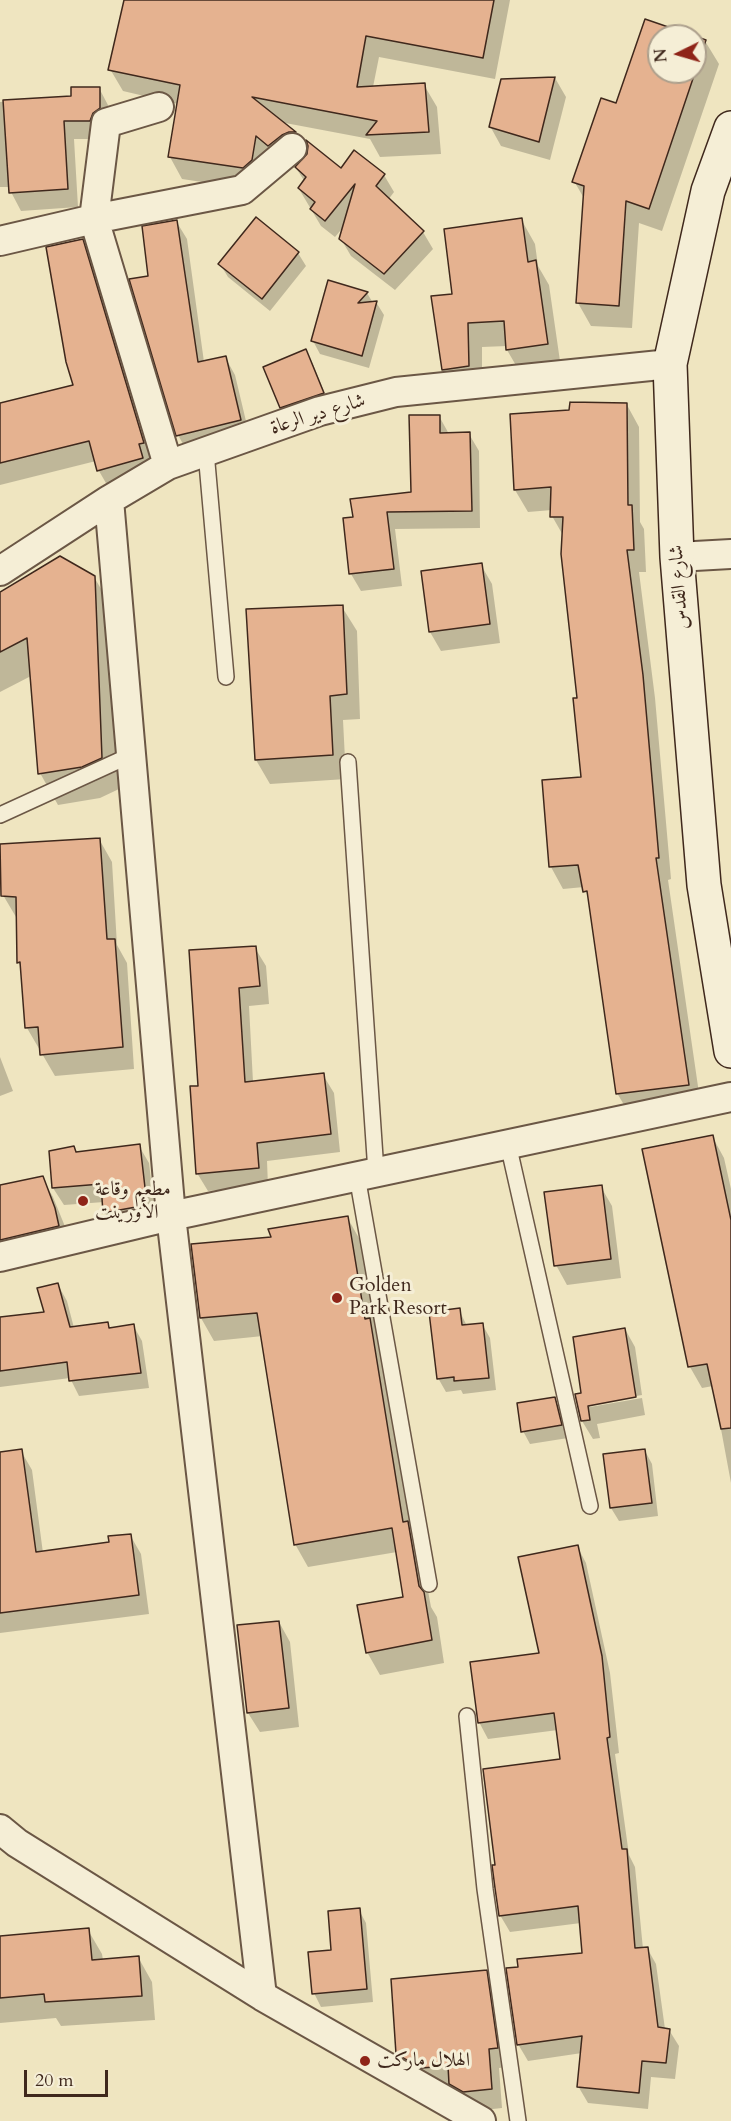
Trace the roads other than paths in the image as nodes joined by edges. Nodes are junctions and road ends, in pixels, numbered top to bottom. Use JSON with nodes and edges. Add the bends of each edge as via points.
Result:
{"nodes":[{"id":1,"x":159,"y":107,"type":"dead end"},
{"id":2,"x":731,"y":128,"type":"edge"},
{"id":3,"x":292,"y":148,"type":"dead end"},
{"id":4,"x":94,"y":219,"type":"junction"},
{"id":5,"x":0,"y":241,"type":"edge"},
{"id":6,"x":670,"y":364,"type":"junction"},
{"id":7,"x":206,"y":452,"type":"junction"},
{"id":8,"x":168,"y":465,"type":"junction"},
{"id":9,"x":109,"y":500,"type":"junction"},
{"id":10,"x":731,"y":554,"type":"edge"},
{"id":11,"x":677,"y":557,"type":"junction"},
{"id":12,"x":0,"y":571,"type":"edge"},
{"id":13,"x":226,"y":677,"type":"dead end"},
{"id":14,"x":131,"y":755,"type":"junction"},
{"id":15,"x":348,"y":762,"type":"dead end"},
{"id":16,"x":0,"y":815,"type":"edge"},
{"id":17,"x":731,"y":1051,"type":"edge"},
{"id":18,"x":731,"y":1096,"type":"edge"},
{"id":19,"x":508,"y":1144,"type":"junction"},
{"id":20,"x":367,"y":1174,"type":"junction"},
{"id":21,"x":171,"y":1216,"type":"junction"},
{"id":22,"x":0,"y":1257,"type":"edge"},
{"id":23,"x":590,"y":1506,"type":"dead end"},
{"id":24,"x":429,"y":1584,"type":"dead end"},
{"id":25,"x":467,"y":1716,"type":"dead end"},
{"id":26,"x":0,"y":1829,"type":"edge"},
{"id":27,"x":262,"y":1996,"type":"junction"},
{"id":28,"x":481,"y":2121,"type":"edge"},
{"id":29,"x":518,"y":2121,"type":"edge"}],
"edges":[{"from":1,"to":4,"type":"street","via":[[106,123]]},
{"from":2,"to":6,"type":"main road","name":"شارع القدس","via":[[708,191]]},
{"from":3,"to":4,"type":"street","via":[[242,190]]},
{"from":4,"to":5,"type":"street"},
{"from":4,"to":8,"type":"street"},
{"from":6,"to":7,"type":"street","name":"شارع دير الرعاة","via":[[396,392],[320,411]]},
{"from":6,"to":11,"type":"main road","name":"شارع القدس"},
{"from":7,"to":8,"type":"street","name":"شارع دير الرعاة"},
{"from":7,"to":13,"type":"lane"},
{"from":8,"to":9,"type":"street","name":"شارع دير الرعاة"},
{"from":9,"to":12,"type":"street","name":"شارع دير الرعاة"},
{"from":9,"to":14,"type":"street"},
{"from":10,"to":11,"type":"street"},
{"from":11,"to":17,"type":"main road","name":"شارع القدس","via":[[704,885]]},
{"from":14,"to":16,"type":"lane"},
{"from":14,"to":21,"type":"street"},
{"from":15,"to":20,"type":"lane"},
{"from":18,"to":19,"type":"street"},
{"from":19,"to":20,"type":"street"},
{"from":19,"to":23,"type":"lane"},
{"from":20,"to":21,"type":"street"},
{"from":20,"to":24,"type":"lane"},
{"from":21,"to":22,"type":"street"},
{"from":21,"to":27,"type":"street"},
{"from":25,"to":29,"type":"lane","via":[[485,1889]]},
{"from":26,"to":27,"type":"street"},
{"from":27,"to":28,"type":"street"}]}
